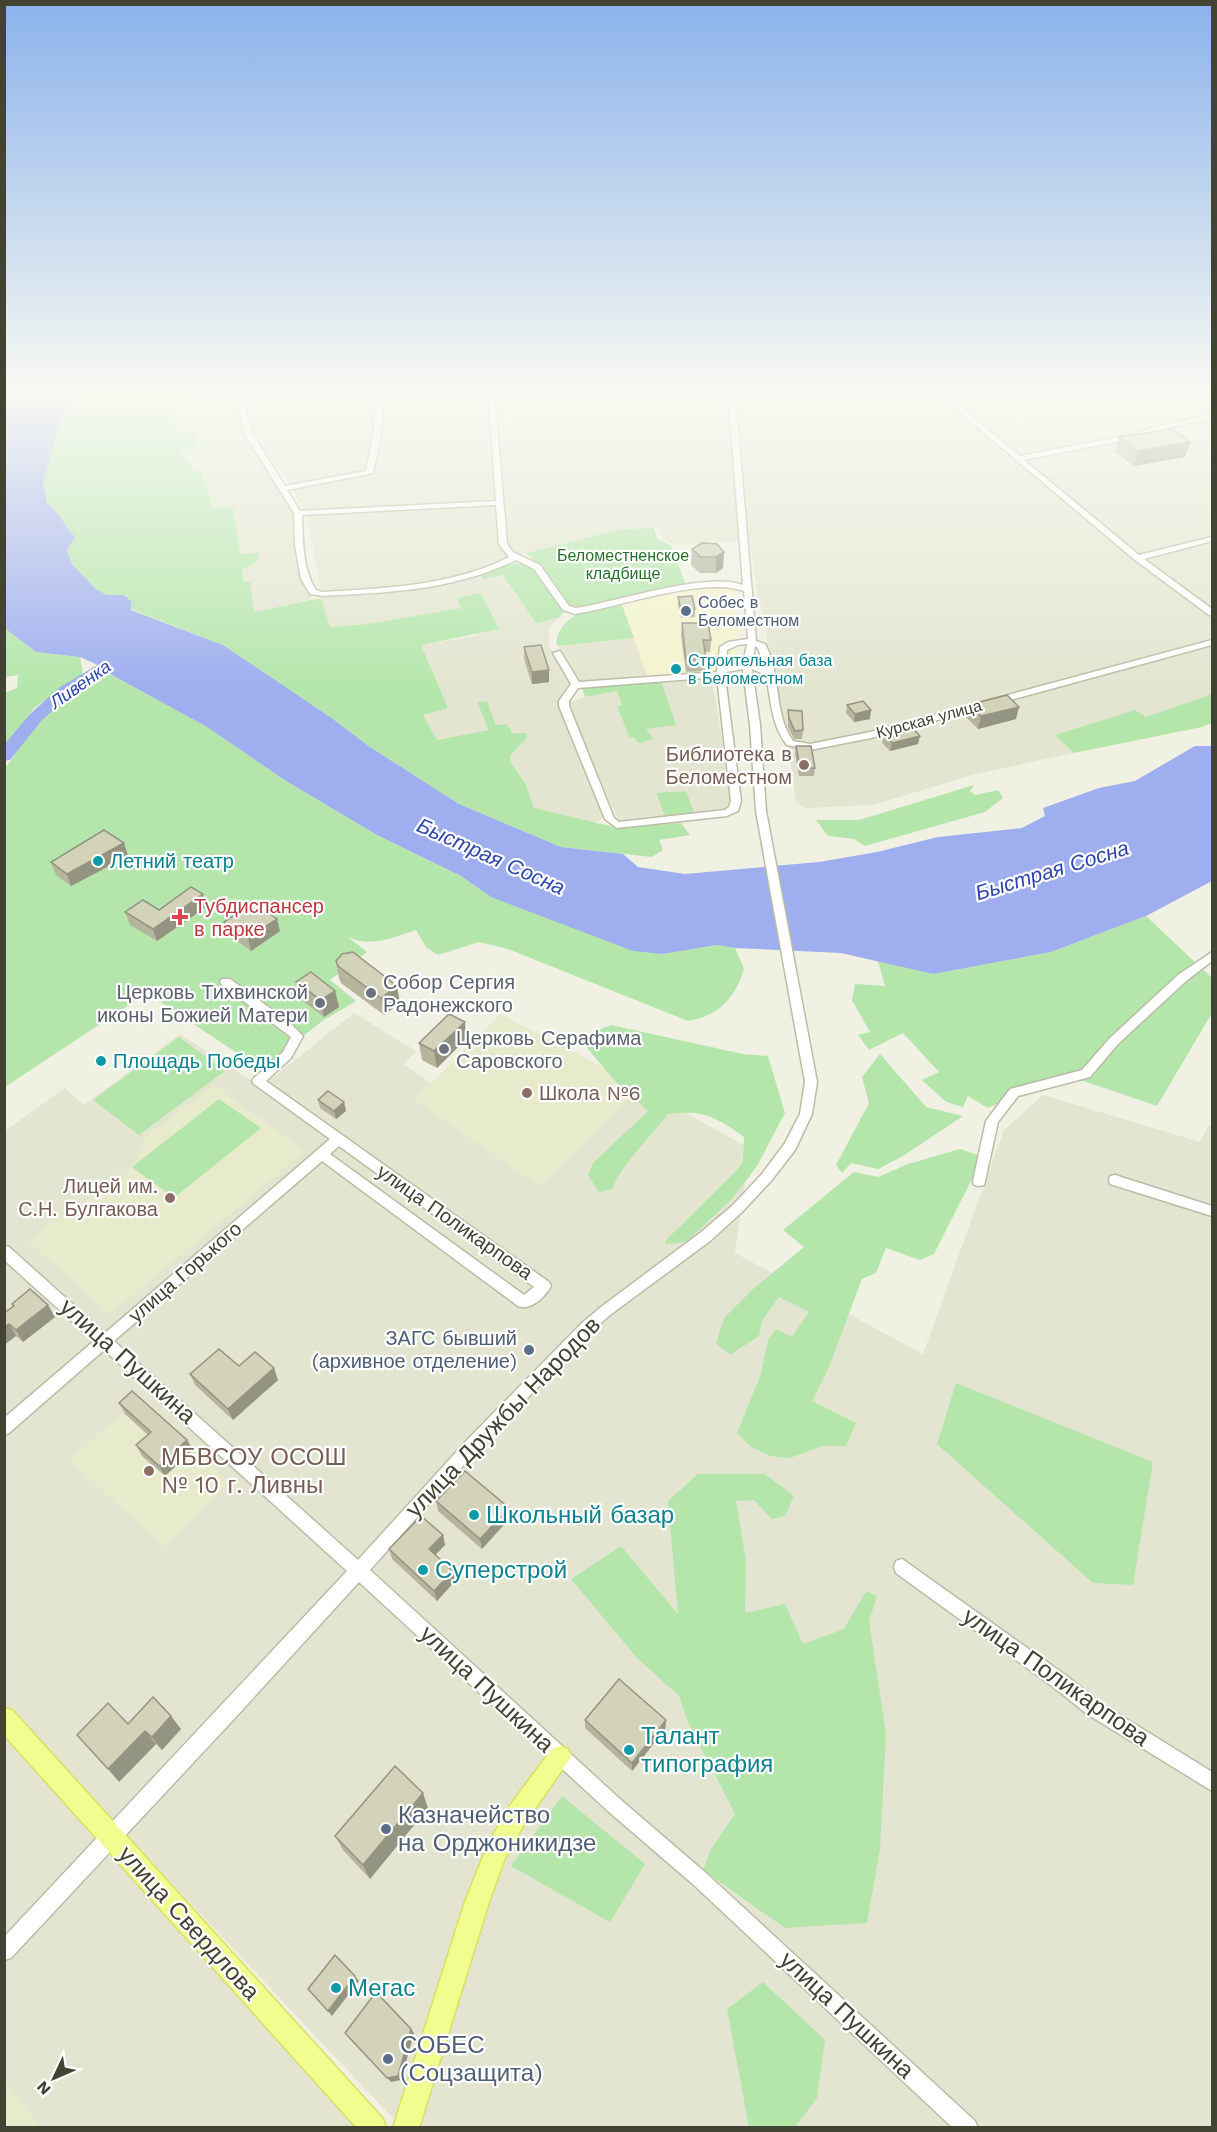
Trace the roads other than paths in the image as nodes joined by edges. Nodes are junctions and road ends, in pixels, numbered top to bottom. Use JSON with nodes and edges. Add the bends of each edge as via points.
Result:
{"nodes":[{"id":1,"x":285,"y":489,"type":"edge"},
{"id":2,"x":499,"y":489,"type":"edge"},
{"id":3,"x":739,"y":489,"type":"edge"},
{"id":4,"x":1055,"y":489,"type":"edge"},
{"id":5,"x":500,"y":503,"type":"junction"},
{"id":6,"x":298,"y":513,"type":"junction"},
{"id":7,"x":1212,"y":539,"type":"edge"},
{"id":8,"x":515,"y":557,"type":"junction"},
{"id":9,"x":1138,"y":558,"type":"junction"},
{"id":10,"x":747,"y":589,"type":"junction"},
{"id":11,"x":1212,"y":613,"type":"edge"},
{"id":12,"x":752,"y":641,"type":"junction"},
{"id":13,"x":1212,"y":642,"type":"edge"},
{"id":14,"x":557,"y":653,"type":"dead end"},
{"id":15,"x":747,"y":668,"type":"junction"},
{"id":16,"x":721,"y":673,"type":"junction"},
{"id":17,"x":771,"y":674,"type":"junction"},
{"id":18,"x":576,"y":685,"type":"junction"},
{"id":19,"x":1212,"y":956,"type":"edge"},
{"id":20,"x":226,"y":982,"type":"dead end"},
{"id":21,"x":338,"y":1140,"type":"junction"},
{"id":22,"x":321,"y":1154,"type":"junction"},
{"id":23,"x":979,"y":1180,"type":"dead end"},
{"id":24,"x":1115,"y":1180,"type":"dead end"},
{"id":25,"x":1212,"y":1211,"type":"edge"},
{"id":26,"x":4,"y":1251,"type":"edge"},
{"id":27,"x":105,"y":1341,"type":"junction"},
{"id":28,"x":4,"y":1428,"type":"edge"},
{"id":29,"x":902,"y":1567,"type":"dead end"},
{"id":30,"x":358,"y":1571,"type":"junction"},
{"id":31,"x":4,"y":1718,"type":"edge"},
{"id":32,"x":560,"y":1757,"type":"junction"},
{"id":33,"x":1212,"y":1782,"type":"edge"},
{"id":34,"x":112,"y":1837,"type":"junction"},
{"id":35,"x":4,"y":1951,"type":"edge"},
{"id":36,"x":374,"y":2127,"type":"edge"},
{"id":37,"x":406,"y":2127,"type":"edge"},
{"id":38,"x":968,"y":2127,"type":"edge"}],
"edges":[{"from":1,"to":6,"type":"street"},
{"from":2,"to":5,"type":"street"},
{"from":3,"to":10,"type":"street"},
{"from":4,"to":9,"type":"street"},
{"from":5,"to":6,"type":"street"},
{"from":5,"to":8,"type":"street","via":[[503,544]]},
{"from":6,"to":8,"type":"street","via":[[305,579],[316,594],[414,587],[466,577]]},
{"from":7,"to":9,"type":"street"},
{"from":8,"to":10,"type":"street","via":[[537,567],[564,607],[575,611],[702,586],[739,584]]},
{"from":9,"to":11,"type":"street"},
{"from":10,"to":12,"type":"street"},
{"from":12,"to":15,"type":"street","name":"улица Дружбы Народов"},
{"from":12,"to":16,"type":"street","via":[[724,647]]},
{"from":12,"to":17,"type":"street","name":"Курская улица","via":[[764,648]]},
{"from":13,"to":17,"type":"street","name":"Курская улица","via":[[871,735],[810,747],[786,740]]},
{"from":14,"to":18,"type":"street"},
{"from":15,"to":16,"type":"street","via":[[737,666]]},
{"from":15,"to":17,"type":"street","via":[[762,668]]},
{"from":15,"to":30,"type":"street","name":"улица Дружбы Народов","via":[[761,810],[811,1082],[810,1102],[802,1126],[787,1152],[754,1190],[671,1266],[613,1305],[584,1332],[490,1424]]},
{"from":16,"to":18,"type":"street"},
{"from":16,"to":18,"type":"street","via":[[734,809],[617,825],[610,819],[564,706]]},
{"from":19,"to":23,"type":"street","via":[[1182,978],[1114,1041],[1086,1074],[1014,1092],[992,1121]]},
{"from":20,"to":21,"type":"street","name":"улица Поликарпова","via":[[297,1036],[294,1047],[258,1081]]},
{"from":21,"to":22,"type":"street","name":"улица Горького"},
{"from":21,"to":22,"type":"street","name":"улица Поликарпова","via":[[544,1286],[527,1301],[520,1300]]},
{"from":22,"to":27,"type":"street","name":"улица Горького"},
{"from":24,"to":25,"type":"street"},
{"from":26,"to":27,"type":"street","name":"улица Пушкина"},
{"from":27,"to":28,"type":"street","name":"улица Горького"},
{"from":27,"to":30,"type":"street","name":"улица Пушкина"},
{"from":29,"to":33,"type":"street","name":"улица Поликарпова","via":[[1093,1708]]},
{"from":30,"to":32,"type":"street","name":"улица Пушкина"},
{"from":30,"to":34,"type":"street","name":"улица Дружбы Народов"},
{"from":31,"to":34,"type":"main road","name":"улица Свердлова"},
{"from":32,"to":37,"type":"main road","via":[[517,1815],[496,1852]]},
{"from":32,"to":38,"type":"street","name":"улица Пушкина","via":[[701,1880]]},
{"from":34,"to":35,"type":"street"},
{"from":34,"to":36,"type":"main road","name":"улица Свердлова"}]}
